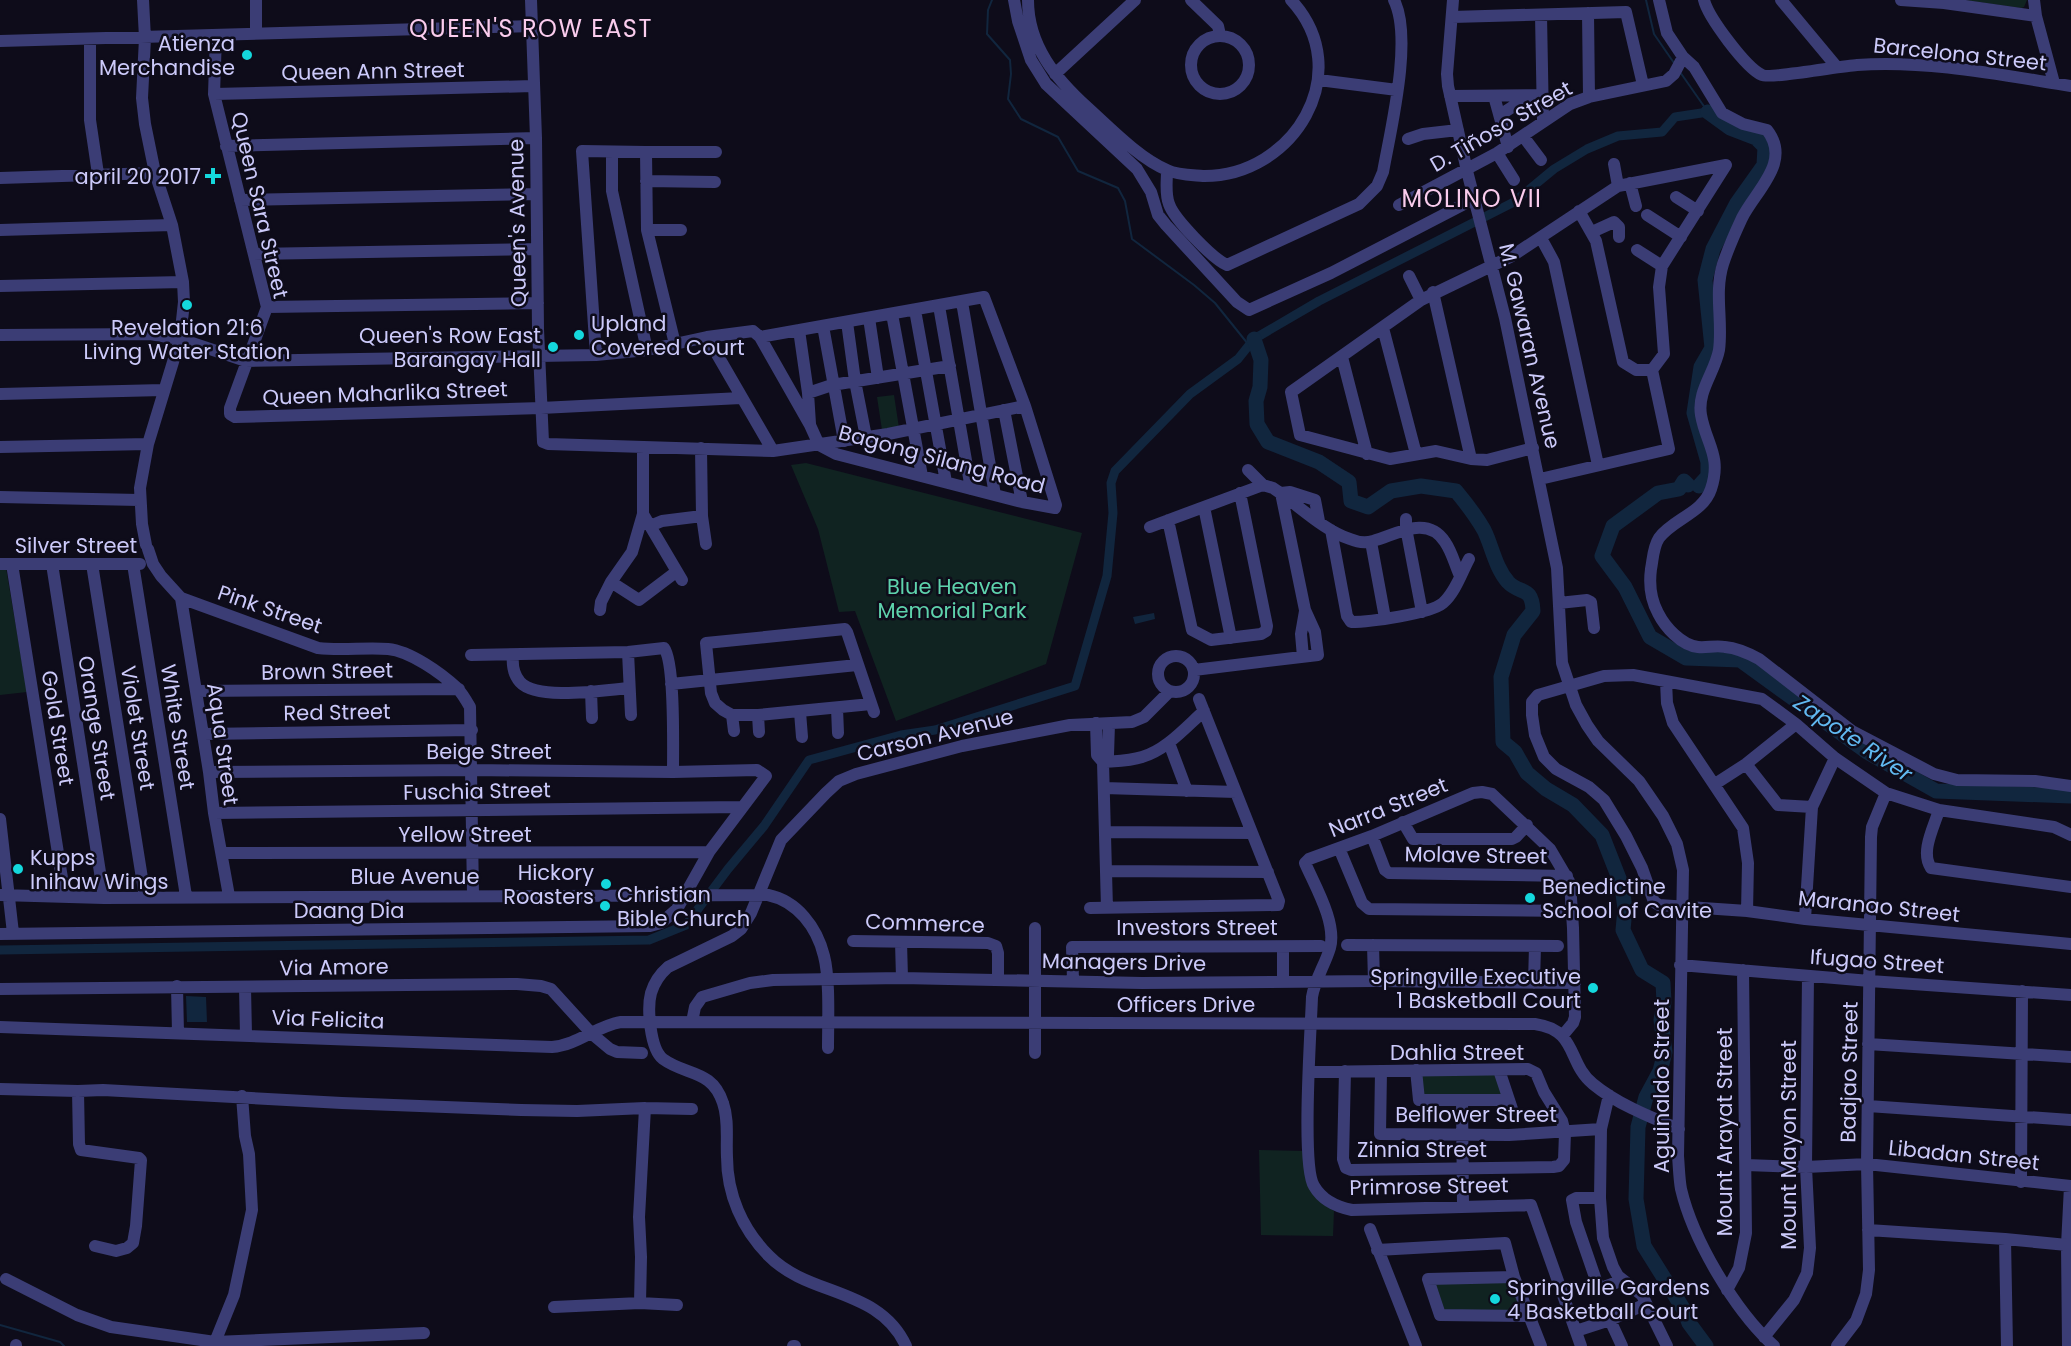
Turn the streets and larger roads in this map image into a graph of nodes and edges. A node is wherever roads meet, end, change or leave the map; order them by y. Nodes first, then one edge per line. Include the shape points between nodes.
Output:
1 (142, 0) edge
2 (256, 0) edge
3 (531, 0) edge
4 (1014, 0) edge
5 (1028, 0) edge
6 (1135, 0) edge
7 (1191, 0) edge
8 (1291, 0) edge
9 (1394, 0) edge
10 (1453, 0) edge
11 (1659, 0) edge
12 (1704, 0) edge
13 (1781, 0) edge
14 (1901, 0) edge
15 (2034, 0) edge
16 (1588, 13) junction
17 (1541, 15) junction
18 (2036, 16) junction
19 (1452, 17) junction
20 (532, 26) junction
21 (256, 33) junction
22 (216, 34) junction
23 (1220, 35) junction
24 (145, 38) junction
25 (90, 39) junction
26 (0, 41) edge
27 (1679, 64) junction
28 (1836, 66) junction
29 (1055, 74) junction
30 (1319, 80) junction
31 (2054, 83) junction
32 (533, 86) junction
33 (1644, 86) junction
34 (2071, 86) edge
35 (1397, 90) junction
36 (214, 94) junction
37 (1536, 95) junction
38 (1450, 96) junction
39 (1494, 96) junction
40 (1589, 97) junction
41 (1500, 115) junction
42 (1543, 122) junction
43 (1458, 130) junction
44 (1523, 136) junction
45 (536, 138) junction
46 (1408, 139) dead end
47 (226, 146) junction
48 (1508, 147) junction
49 (612, 152) junction
50 (646, 152) junction
51 (716, 152) dead end
52 (1497, 153) junction
53 (1541, 160) dead end
54 (1614, 164) dead end
55 (1167, 171) junction
56 (1467, 171) junction
57 (155, 173) junction
58 (98, 174) junction
59 (0, 178) edge
60 (1514, 180) dead end
61 (646, 182) junction
62 (715, 182) dead end
63 (1624, 184) junction
64 (536, 194) junction
65 (1676, 197) dead end
66 (240, 200) junction
67 (1475, 202) junction
68 (1399, 205) dead end
69 (1636, 206) dead end
70 (1579, 211) junction
71 (1698, 211) junction
72 (1647, 215) dead end
73 (172, 225) junction
74 (0, 230) edge
75 (647, 230) junction
76 (681, 230) dead end
77 (1592, 232) junction
78 (1619, 237) dead end
79 (1681, 237) junction
80 (1541, 238) junction
81 (536, 249) junction
82 (1637, 250) dead end
83 (254, 254) junction
84 (1492, 265) junction
85 (1662, 266) junction
86 (1409, 276) dead end
87 (183, 282) junction
88 (0, 286) edge
89 (1434, 292) junction
90 (1421, 300) junction
91 (962, 302) junction
92 (538, 303) junction
93 (939, 306) junction
94 (267, 307) junction
95 (915, 310) junction
96 (892, 314) junction
97 (869, 318) junction
98 (847, 322) junction
99 (823, 326) junction
100 (1383, 328) junction
101 (800, 330) junction
102 (0, 335) edge
103 (706, 337) junction
104 (760, 338) junction
105 (180, 339) junction
106 (675, 344) junction
107 (647, 350) junction
108 (596, 355) junction
109 (538, 357) junction
110 (1342, 357) junction
111 (246, 361) junction
112 (950, 366) junction
113 (926, 369) junction
114 (1652, 370) junction
115 (903, 374) junction
116 (878, 378) junction
117 (855, 381) junction
118 (832, 386) junction
119 (163, 390) junction
120 (808, 393) junction
121 (0, 394) edge
122 (741, 398) junction
123 (1025, 406) junction
124 (541, 408) junction
125 (1004, 410) junction
126 (982, 413) junction
127 (230, 414) joint
128 (958, 418) junction
129 (936, 423) junction
130 (810, 425) junction
131 (914, 428) junction
132 (866, 437) junction
133 (844, 441) junction
134 (148, 444) junction
135 (819, 445) junction
136 (0, 447) edge
137 (643, 447) junction
138 (701, 448) junction
139 (1533, 448) junction
140 (773, 451) junction
141 (1367, 454) junction
142 (1416, 454) junction
143 (1471, 459) junction
144 (1598, 465) junction
145 (1248, 470) dead end
146 (922, 476) junction
147 (1540, 479) junction
148 (946, 482) junction
149 (1263, 485) junction
150 (971, 489) junction
151 (1240, 493) junction
152 (1281, 493) junction
153 (995, 495) junction
154 (0, 497) edge
155 (139, 500) junction
156 (1022, 502) junction
157 (1204, 507) junction
158 (643, 514) junction
159 (702, 516) junction
160 (1168, 520) junction
161 (1406, 523) junction
162 (651, 526) junction
163 (1150, 527) dead end
164 (1331, 530) junction
165 (1371, 542) junction
166 (706, 544) dead end
167 (1469, 559) dead end
168 (6, 564) edge
169 (52, 564) junction
170 (92, 564) junction
171 (133, 564) junction
172 (153, 564) junction
173 (1460, 576) junction
174 (611, 582) junction
175 (181, 598) junction
176 (1559, 603) junction
177 (600, 610) dead end
178 (1305, 610) junction
179 (1422, 612) junction
180 (1385, 618) junction
181 (1594, 628) dead end
182 (1231, 638) junction
183 (627, 651) junction
184 (471, 655) dead end
185 (513, 655) junction
186 (1303, 657) junction
187 (857, 665) junction
188 (1194, 670) junction
189 (709, 680) junction
190 (1666, 681) junction
191 (671, 684) junction
192 (1569, 685) junction
193 (629, 688) junction
194 (459, 689) junction
195 (591, 691) junction
196 (1170, 691) junction
197 (196, 692) junction
198 (1199, 699) dead end
199 (837, 708) junction
200 (1204, 711) junction
201 (800, 712) junction
202 (631, 715) dead end
203 (732, 715) junction
204 (758, 715) junction
205 (592, 718) dead end
206 (1102, 724) junction
207 (1796, 724) junction
208 (472, 730) junction
209 (734, 731) dead end
210 (759, 732) dead end
211 (838, 733) dead end
212 (203, 734) junction
213 (802, 737) dead end
214 (1169, 743) junction
215 (1835, 758) junction
216 (1103, 762) junction
217 (1746, 764) junction
218 (472, 770) junction
219 (209, 772) junction
220 (674, 772) junction
221 (1715, 784) junction
222 (2071, 786) edge
223 (1104, 788) junction
224 (1187, 791) junction
225 (1236, 792) junction
226 (1886, 793) junction
227 (741, 807) junction
228 (1812, 807) junction
229 (1939, 810) junction
230 (472, 811) junction
231 (214, 813) junction
232 (0, 819) edge
233 (1403, 822) junction
234 (1527, 825) junction
235 (1105, 832) junction
236 (1252, 833) junction
237 (2071, 834) edge
238 (1372, 836) junction
239 (1339, 848) junction
240 (709, 852) junction
241 (222, 853) junction
242 (472, 853) junction
243 (1106, 872) junction
244 (1268, 872) junction
245 (1567, 876) junction
246 (2071, 887) edge
247 (758, 894) junction
248 (5, 895) edge
249 (473, 895) junction
250 (186, 896) junction
251 (229, 896) junction
252 (685, 896) junction
253 (65, 897) junction
254 (145, 897) junction
255 (104, 898) junction
256 (1682, 906) junction
257 (1090, 908) dead end
258 (1107, 908) junction
259 (1572, 911) junction
260 (1747, 911) junction
261 (1805, 919) junction
262 (1871, 925) junction
263 (1035, 928) dead end
264 (13, 933) junction
265 (0, 934) edge
266 (853, 941) dead end
267 (901, 942) junction
268 (2071, 944) edge
269 (1347, 945) dead end
270 (1373, 945) junction
271 (1321, 946) dead end
272 (1535, 946) junction
273 (1558, 946) dead end
274 (1283, 947) junction
275 (1680, 965) junction
276 (1743, 970) junction
277 (1808, 976) junction
278 (902, 978) junction
279 (826, 980) junction
280 (998, 980) junction
281 (1036, 980) junction
282 (1073, 980) junction
283 (1374, 981) junction
284 (1870, 981) junction
285 (1283, 982) junction
286 (1315, 982) junction
287 (1534, 982) junction
288 (1575, 982) junction
289 (177, 986) junction
290 (245, 987) junction
291 (0, 989) edge
292 (2022, 991) junction
293 (2071, 995) edge
294 (650, 1022) junction
295 (692, 1022) junction
296 (828, 1022) junction
297 (1035, 1023) junction
298 (1311, 1023) junction
299 (0, 1027) edge
300 (178, 1033) junction
301 (592, 1034) junction
302 (246, 1035) junction
303 (1563, 1035) junction
304 (1868, 1044) junction
305 (828, 1048) dead end
306 (642, 1053) dead end
307 (1035, 1053) dead end
308 (2021, 1054) junction
309 (2071, 1057) edge
310 (1416, 1070) junction
311 (1499, 1070) junction
312 (1346, 1071) junction
313 (1381, 1071) junction
314 (1310, 1072) junction
315 (0, 1089) edge
316 (78, 1091) junction
317 (1610, 1095) junction
318 (242, 1096) junction
319 (1462, 1100) junction
320 (1868, 1106) junction
321 (645, 1108) junction
322 (692, 1109) dead end
323 (2022, 1116) junction
324 (2071, 1120) edge
325 (1601, 1129) junction
326 (1679, 1129) junction
327 (1565, 1133) junction
328 (1462, 1134) junction
329 (1868, 1164) junction
330 (1746, 1165) junction
331 (1806, 1167) junction
332 (1462, 1169) junction
333 (2021, 1182) junction
334 (2070, 1186) edge
335 (1600, 1198) junction
336 (1463, 1206) junction
337 (1370, 1229) dead end
338 (1868, 1230) junction
339 (2005, 1239) junction
340 (2067, 1245) junction
341 (95, 1246) dead end
342 (1377, 1250) junction
343 (1514, 1277) junction
344 (6, 1279) dead end
345 (1623, 1280) junction
346 (1727, 1290) junction
347 (640, 1304) junction
348 (1646, 1304) junction
349 (677, 1305) dead end
350 (554, 1307) dead end
351 (1529, 1316) junction
352 (1610, 1320) junction
353 (1576, 1331) junction
354 (424, 1333) dead end
355 (1764, 1337) junction
356 (215, 1342) junction
357 (906, 1346) edge
358 (1416, 1346) edge
359 (1541, 1346) edge
360 (1581, 1346) edge
361 (1622, 1346) edge
362 (1667, 1346) edge
363 (1774, 1346) edge
364 (1837, 1346) edge
365 (2007, 1346) edge
366 (2068, 1346) edge

1 - 24 street, Pink Street
2 - 21 street
3 - 20 street, Queen's Avenue
4 - 67 street via 1031,60 1046,84 1137,169 1151,192 1158,215 1237,302 1249,310
5 - 29 street via 1038,46
6 - 29 street
7 - 23 street via 1218,26
8 - 30 street via 1315,41
9 - 35 street via 1401,15 1402,34
10 - 19 street
11 - 27 street
12 - 28 street, Barcelona Street via 1708,13 1726,38 1762,75
13 - 28 street
14 - 18 street
15 - 18 street
16 - 17 street
16 - 33 street via 1626,12
16 - 40 street
17 - 19 street
17 - 37 street
18 - 31 street
19 - 38 street via 1447,74
20 - 21 street
20 - 32 street, Queen's Avenue
21 - 22 street
22 - 24 street
22 - 36 street, Queen Sara Street
23 - 23 street via 1244,48 1249,61 1248,75 1240,87 1227,93 1213,93 1200,87 1190,62 1195,48
24 - 25 street
24 - 57 street, Pink Street via 142,98
25 - 26 street
25 - 58 street via 90,120
27 - 33 street, D. Tiñoso Street via 1666,81
27 - 222 street via 1694,67 1722,113 1731,120 1767,130 1775,142 1776,158 1723,264 1718,290 1719,349 1701,401 1701,415 1715,459 1712,488 1708,498 1658,540 1650,576 1656,611 1666,627 1686,643 1744,651 1852,731 1934,774 1957,780 2035,781
28 - 31 street, Barcelona Street via 1909,65
29 - 55 street via 1062,85 1124,140
30 - 35 street
30 - 55 street via 1302,124 1270,156 1247,168 1215,176
31 - 34 street, Barcelona Street
32 - 36 street, Queen Ann Street
32 - 45 street, Queen's Avenue
33 - 40 street, D. Tiñoso Street
35 - 55 street via 1383,172 1369,195 1359,204 1233,264 1217,261 1172,213 1167,198
36 - 47 street, Queen Sara Street
37 - 39 street
37 - 41 street
37 - 42 street
38 - 39 street
38 - 43 street
39 - 41 street
40 - 42 street, D. Tiñoso Street
41 - 48 street
42 - 44 street, D. Tiñoso Street
43 - 46 street
43 - 56 street
44 - 48 street, D. Tiñoso Street
44 - 53 street
45 - 47 street
45 - 64 street, Queen's Avenue
47 - 66 street, Queen Sara Street
48 - 52 street, D. Tiñoso Street
49 - 50 street
49 - 107 street via 612,191
49 - 108 street via 582,151
50 - 51 street
50 - 61 street
52 - 56 street, D. Tiñoso Street
52 - 60 street
54 - 63 street
56 - 67 street
56 - 68 street, D. Tiñoso Street
57 - 58 street
57 - 73 street, Pink Street
58 - 59 street
61 - 62 street
61 - 75 street
63 - 69 street
63 - 70 street
63 - 71 street via 1726,165
64 - 66 street
64 - 81 street, Queen's Avenue
65 - 71 street
66 - 83 street, Queen Sara Street
67 - 84 street, M. Gawaran Avenue
70 - 77 street
70 - 80 street
71 - 79 street
72 - 79 street
73 - 74 street
73 - 87 street, Pink Street
75 - 76 street
75 - 106 street
77 - 78 street via 1614,222 1619,226
77 - 114 street via 1623,362 1636,370
79 - 85 street
80 - 84 street
80 - 144 street via 1554,262
81 - 83 street
81 - 92 street, Queen's Avenue
82 - 85 street
83 - 94 street, Queen Sara Street
84 - 89 street
84 - 139 street, M. Gawaran Avenue
85 - 114 street via 1659,287 1664,354
86 - 90 street
87 - 88 street
87 - 105 street, Pink Street
89 - 90 street
89 - 143 street
90 - 100 street
91 - 93 street
91 - 123 street via 980,297 986,300
91 - 126 street
92 - 94 street
92 - 109 street, Queen's Avenue
93 - 95 street
93 - 112 street
94 - 111 street, Queen Sara Street
95 - 96 street
95 - 113 street
96 - 97 street
96 - 115 street
97 - 98 street
97 - 116 street
98 - 99 street
98 - 117 street
99 - 101 street
99 - 118 street
100 - 110 street
100 - 142 street
101 - 104 street
101 - 120 street
102 - 105 street via 150,334
103 - 104 street via 753,331
103 - 106 street
103 - 122 street
104 - 130 street, Bagong Silang Road
105 - 111 street
105 - 119 street, Pink Street
106 - 107 street
107 - 108 street
108 - 109 street
109 - 111 street
109 - 124 street, Queen's Avenue
110 - 141 street
110 - 141 street via 1291,392 1300,435
111 - 127 street, Queen Sara Street
112 - 113 street
112 - 128 street
113 - 115 street
113 - 129 street
114 - 144 street via 1669,449
115 - 116 street
115 - 131 street
116 - 117 street
117 - 118 street
117 - 132 street
118 - 120 street
118 - 133 street
119 - 121 street
119 - 134 street, Pink Street
120 - 130 street
122 - 124 street, Queen Maharlika Street
122 - 140 street
123 - 125 street, Queen's Avenue
123 - 156 street, Bagong Silang Road via 1056,505 1055,508
124 - 127 street, Queen Maharlika Street via 235,417
124 - 137 street, Queen's Avenue via 543,442 548,444
125 - 126 street, Queen's Avenue
125 - 156 street
126 - 128 street, Queen's Avenue
126 - 153 street
128 - 129 street, Queen's Avenue
128 - 150 street
129 - 131 street, Queen's Avenue
129 - 148 street
130 - 135 street, Bagong Silang Road
131 - 132 street, Queen's Avenue
131 - 146 street
132 - 133 street, Queen's Avenue
133 - 135 street, Queen's Avenue
134 - 136 street
134 - 155 street, Pink Street
135 - 140 street, Queen's Avenue
135 - 146 street, Bagong Silang Road via 836,454
137 - 138 street, Queen's Avenue
137 - 158 street
138 - 140 street, Queen's Avenue
138 - 159 street
139 - 143 street via 1487,460
139 - 147 street, M. Gawaran Avenue
141 - 142 street via 1390,459
142 - 143 street via 1436,451
144 - 147 street
145 - 149 street
146 - 148 street, Bagong Silang Road
147 - 176 street, M. Gawaran Avenue via 1557,567
148 - 150 street, Bagong Silang Road
149 - 151 street
149 - 152 street
150 - 153 street, Bagong Silang Road
151 - 157 street
151 - 182 street via 1267,629 1261,634
152 - 164 street
152 - 178 street
153 - 156 street, Bagong Silang Road
154 - 155 street
155 - 172 street, Pink Street
157 - 160 street
157 - 182 street
158 - 162 street
158 - 174 street via 632,552
159 - 162 street
159 - 166 street
160 - 163 street
160 - 182 street via 1192,630 1209,640
161 - 165 street
161 - 173 street via 1440,535
161 - 179 street
162 - 174 street via 679,576 639,600
164 - 165 street via 1349,539
164 - 180 street via 1348,619 1354,622
165 - 180 street
167 - 173 street
168 - 169 street, Silver Street
168 - 253 street, Gold Street
169 - 170 street, Silver Street
169 - 255 street, Orange Street
170 - 171 street, Silver Street
170 - 254 street, Violet Street
171 - 172 street, Silver Street
171 - 250 street, White Street
172 - 175 street, Pink Street
173 - 179 street via 1442,604
174 - 177 street
175 - 194 street, Pink Street via 318,648 400,651
175 - 197 street, Aqua Street
176 - 181 street via 1592,602
176 - 192 street, M. Gawaran Avenue via 1562,663
178 - 186 street
178 - 186 street via 1318,655
179 - 180 street
183 - 185 street
183 - 191 street via 664,648
183 - 193 street
184 - 185 street
185 - 195 street via 514,672 529,688
186 - 188 street
187 - 189 street
187 - 189 street via 847,632 840,628 706,643
187 - 199 street via 873,708
188 - 196 street, Carson Avenue via 1190,685
188 - 196 street via 1182,656 1164,660 1158,677
189 - 191 street
189 - 203 street via 716,703
190 - 192 street via 1633,675 1604,676
190 - 207 street via 1762,699
190 - 221 street via 1673,723
191 - 220 street
192 - 256 street, M. Gawaran Avenue via 1598,741 1639,781 1663,816 1677,844 1683,870
192 - 256 street, Maranao Street via 1534,698 1532,715 1539,748 1557,769 1604,800 1642,868 1654,902
193 - 195 street
193 - 202 street
194 - 197 street, Brown Street
194 - 208 street, Pink Street via 470,707
195 - 205 street
196 - 206 street, Carson Avenue via 1144,717
197 - 212 street, Aqua Street
198 - 200 street
199 - 201 street
199 - 211 street
200 - 214 street
200 - 225 street
201 - 204 street
201 - 213 street
203 - 204 street
203 - 209 street
204 - 210 street
206 - 216 street via 1097,756
206 - 247 street, Carson Avenue via 1070,725 962,746 839,781 782,840
207 - 215 street
207 - 217 street
208 - 212 street, Red Street
208 - 218 street, Pink Street
212 - 219 street, Aqua Street
214 - 216 street via 1144,757
214 - 224 street
215 - 226 street
215 - 228 street
216 - 223 street
217 - 221 street
217 - 228 street via 1778,805
218 - 219 street, Beige Street
218 - 220 street, Beige Street
218 - 230 street, Pink Street
219 - 231 street, Aqua Street
220 - 227 street, Beige Street via 757,770 766,776
221 - 260 street via 1743,828 1748,863
223 - 224 street
223 - 235 street
224 - 225 street
225 - 236 street
226 - 229 street
226 - 262 street, Badjao Street via 1872,827
227 - 230 street, Fuschia Street
227 - 240 street
228 - 261 street
229 - 237 street via 2054,826
229 - 246 street via 1926,853 1931,868
230 - 231 street, Fuschia Street
230 - 242 street, Pink Street
231 - 241 street, Aqua Street
232 - 248 street
233 - 234 street via 1413,838 1512,839
233 - 234 street, Narra Street via 1482,792 1492,794
233 - 238 street, Narra Street
234 - 245 street, Narra Street via 1550,849
235 - 236 street
235 - 243 street
236 - 244 street
238 - 239 street, Narra Street
238 - 245 street, Molave Street via 1389,873
239 - 259 street via 1362,903 1369,909
239 - 286 street, Narra Street via 1305,863 1332,929 1331,946
240 - 242 street, Yellow Street
240 - 252 street
241 - 242 street, Yellow Street
241 - 251 street, Aqua Street
242 - 249 street, Pink Street
243 - 244 street
243 - 258 street
244 - 258 street via 1278,905
245 - 259 street, Narra Street
247 - 252 street, Blue Avenue
247 - 279 street, Blue Avenue via 791,903 803,915 823,950
247 - 294 street, Carson Avenue via 741,929 661,973 651,995
248 - 253 street, Blue Avenue
248 - 264 street
249 - 251 street, Blue Avenue
249 - 252 street, Blue Avenue
250 - 251 street, Blue Avenue
250 - 254 street, Blue Avenue
252 - 264 street, Daang Dia via 670,917 650,926
253 - 255 street, Blue Avenue
254 - 255 street, Blue Avenue
256 - 260 street, Maranao Street
256 - 275 street, Aguinaldo Street
257 - 258 street
259 - 288 street, Narra Street
260 - 261 street, Maranao Street
261 - 262 street, Maranao Street
262 - 268 street, Maranao Street
262 - 284 street, Badjao Street
263 - 281 street
264 - 265 street, Daang Dia
266 - 267 street, Commerce
267 - 278 street
267 - 280 street, Commerce via 996,946
269 - 270 street
270 - 272 street
270 - 283 street
271 - 274 street, Investors Street
272 - 273 street
272 - 287 street
274 - 282 street, Investors Street via 1072,947
274 - 285 street
275 - 276 street, Ifugao Street
275 - 326 street, Aguinaldo Street
276 - 277 street, Ifugao Street
276 - 330 street, Mount Arayat Street
277 - 284 street, Ifugao Street
277 - 331 street, Mount Mayon Street
278 - 279 street, Managers Drive
278 - 280 street, Managers Drive
279 - 295 street, Managers Drive via 772,980 730,988 702,997
279 - 296 street
280 - 281 street, Managers Drive
281 - 282 street, Managers Drive
281 - 297 street
282 - 285 street, Managers Drive
283 - 286 street, Managers Drive
283 - 287 street, Managers Drive
284 - 292 street, Ifugao Street
284 - 304 street, Badjao Street
285 - 286 street, Managers Drive
286 - 298 street, Narra Street
287 - 288 street, Managers Drive
288 - 303 street, Narra Street via 1574,1023
289 - 290 street, Via Amore
289 - 291 street, Via Amore
289 - 300 street
290 - 301 street, Via Amore via 541,986 556,993
290 - 302 street
292 - 293 street, Ifugao Street
292 - 308 street
294 - 295 street, Officers Drive
294 - 301 street, Via Felicita via 613,1023
294 - 357 street, Carson Avenue via 661,1057 704,1076 718,1091 726,1113 732,1196 761,1248 788,1271 876,1310 892,1322
295 - 296 street, Officers Drive
296 - 297 street, Officers Drive
296 - 305 street
297 - 298 street, Officers Drive
297 - 307 street
298 - 303 street, Officers Drive via 1535,1024 1546,1025
298 - 314 street, Primrose Street
299 - 300 street, Via Felicita
300 - 302 street, Via Felicita
301 - 302 street, Via Felicita via 565,1046 552,1047
301 - 306 street, Via Amore via 617,1052
303 - 317 street via 1584,1074
304 - 308 street
304 - 320 street, Badjao Street
308 - 309 street
308 - 323 street
310 - 311 street, Dahlia Street
310 - 313 street, Dahlia Street
310 - 319 street via 1419,1100
311 - 319 street via 1511,1105
311 - 327 street, Dahlia Street via 1528,1069 1536,1073
312 - 313 street, Dahlia Street
312 - 314 street, Dahlia Street
312 - 332 street, Zinnia Street via 1346,1168
313 - 328 street, Belflower Street via 1380,1134
314 - 336 street, Primrose Street via 1308,1173 1322,1196 1340,1208 1352,1210
315 - 316 street
316 - 318 street
316 - 341 street via 81,1150 141,1160 134,1240 120,1251
317 - 325 street
317 - 326 street
318 - 321 street via 521,1110
318 - 356 street via 252,1210 234,1295
319 - 328 street
320 - 323 street
320 - 329 street, Badjao Street
321 - 322 street
321 - 347 street via 639,1217
323 - 324 street
323 - 333 street
325 - 327 street, Belflower Street
325 - 335 street
326 - 346 street, Aguinaldo Street via 1681,1189 1699,1238
327 - 328 street, Belflower Street
327 - 332 street, Zinnia Street via 1564,1160 1559,1166
328 - 332 street
329 - 331 street, Libadan Street
329 - 333 street, Libadan Street
329 - 338 street, Badjao Street
330 - 331 street, Libadan Street
330 - 346 street, Mount Arayat Street via 1746,1233 1738,1268
331 - 355 street, Mount Mayon Street via 1810,1248 1807,1273 1794,1300
332 - 336 street
333 - 334 street, Libadan Street
334 - 340 street
335 - 345 street via 1603,1238 1612,1266
335 - 345 street via 1572,1200 1576,1222 1598,1286
336 - 353 street, Primrose Street via 1531,1205
337 - 342 street
338 - 339 street
338 - 364 street, Badjao Street via 1866,1294 1856,1321
339 - 340 street
339 - 365 street
340 - 366 street
342 - 343 street via 1505,1243
342 - 358 street
343 - 351 street
343 - 351 street via 1428,1279 1440,1316
344 - 356 street via 111,1327
345 - 348 street via 1642,1294
346 - 355 street, Aguinaldo Street
347 - 349 street
347 - 350 street
348 - 352 street
348 - 362 street
351 - 359 street
352 - 353 street
352 - 361 street
353 - 360 street, Primrose Street
354 - 356 street
355 - 363 street, Aguinaldo Street

